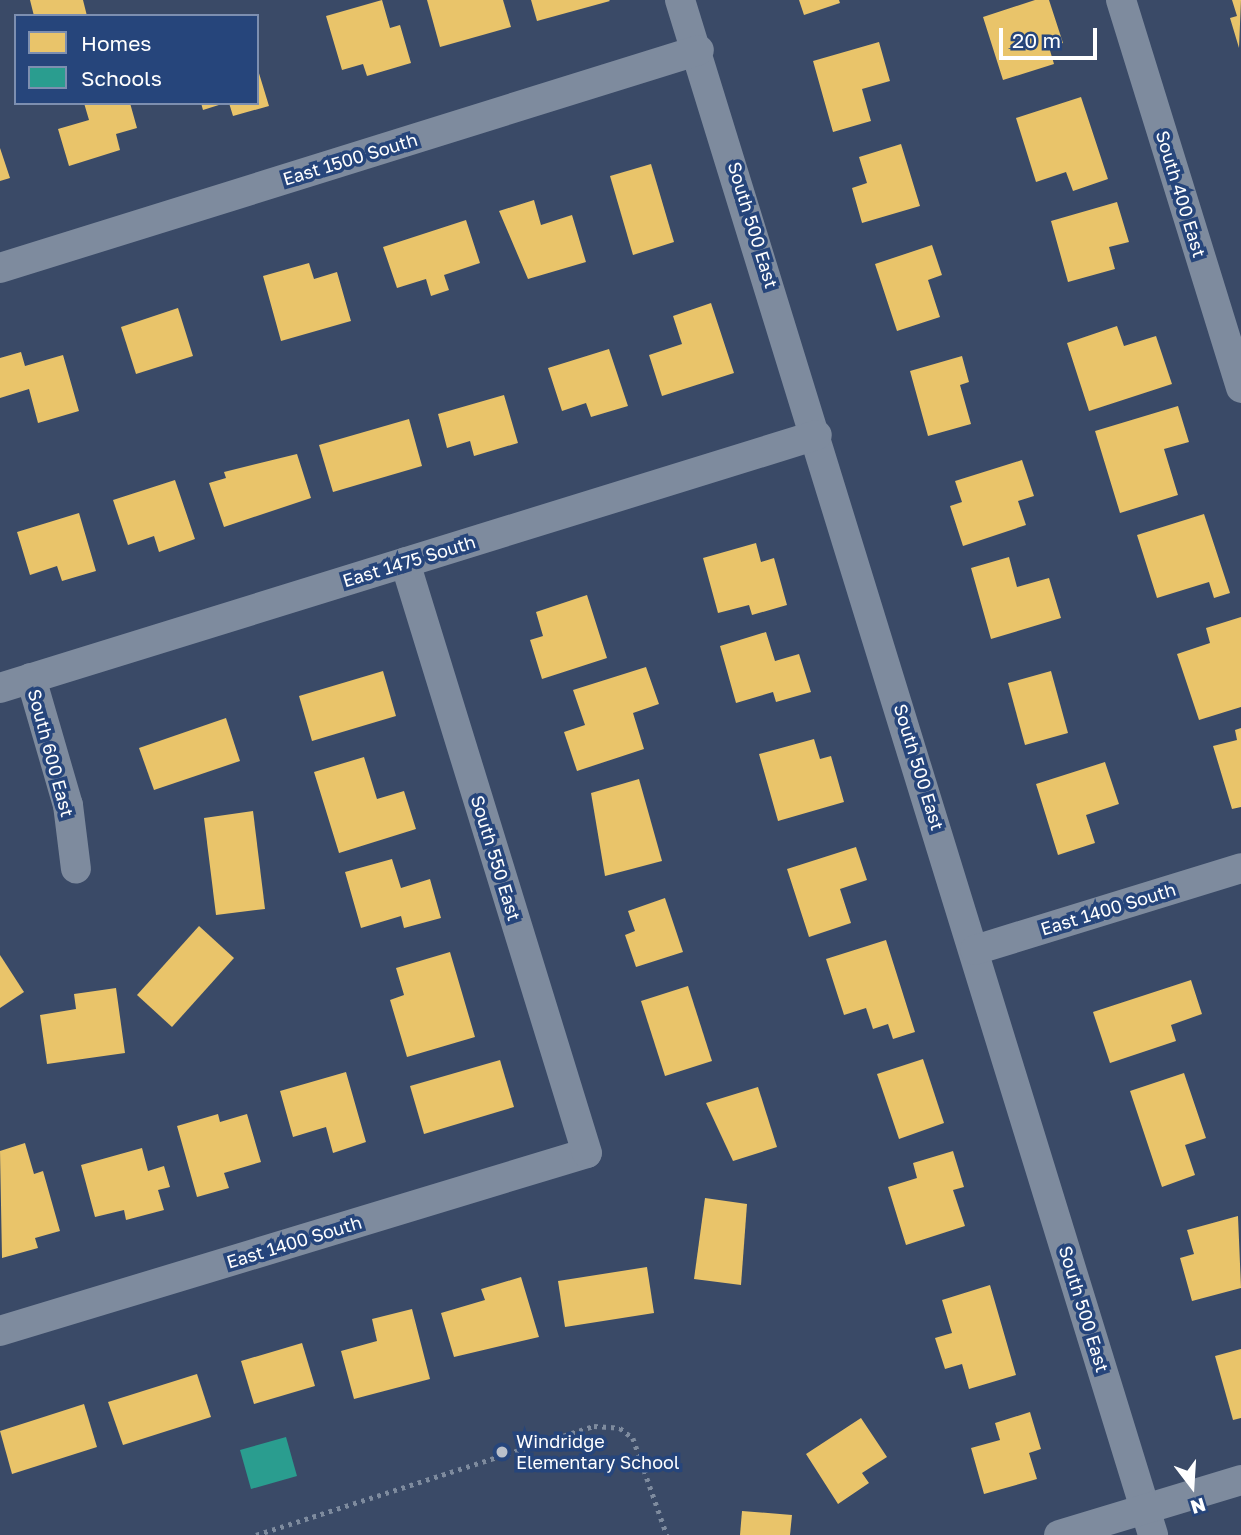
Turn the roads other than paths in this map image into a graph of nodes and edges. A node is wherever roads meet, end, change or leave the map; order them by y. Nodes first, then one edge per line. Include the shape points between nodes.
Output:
1 (680, 0) edge
2 (1121, 0) edge
3 (699, 50) junction
4 (0, 268) edge
5 (1241, 388) edge
6 (817, 435) junction
7 (405, 562) junction
8 (31, 678) junction
9 (0, 688) edge
10 (1241, 868) edge
11 (76, 869) dead end
12 (975, 950) junction
13 (587, 1153) joint
14 (0, 1331) edge
15 (1241, 1480) edge
16 (1149, 1522) edge
17 (1059, 1535) edge

1 - 3 street, South 500 East
2 - 5 street, South 400 East
3 - 4 street, East 1500 South
3 - 6 street, South 500 East
6 - 7 street, East 1475 South
6 - 12 street, South 500 East
7 - 8 street, East 1475 South
7 - 13 street, South 550 East
8 - 9 street, East 1475 South
8 - 11 street, South 600 East via 68,805
10 - 12 street, East 1400 South
12 - 16 street, South 500 East
13 - 14 street, East 1400 South
15 - 16 street
16 - 17 street

